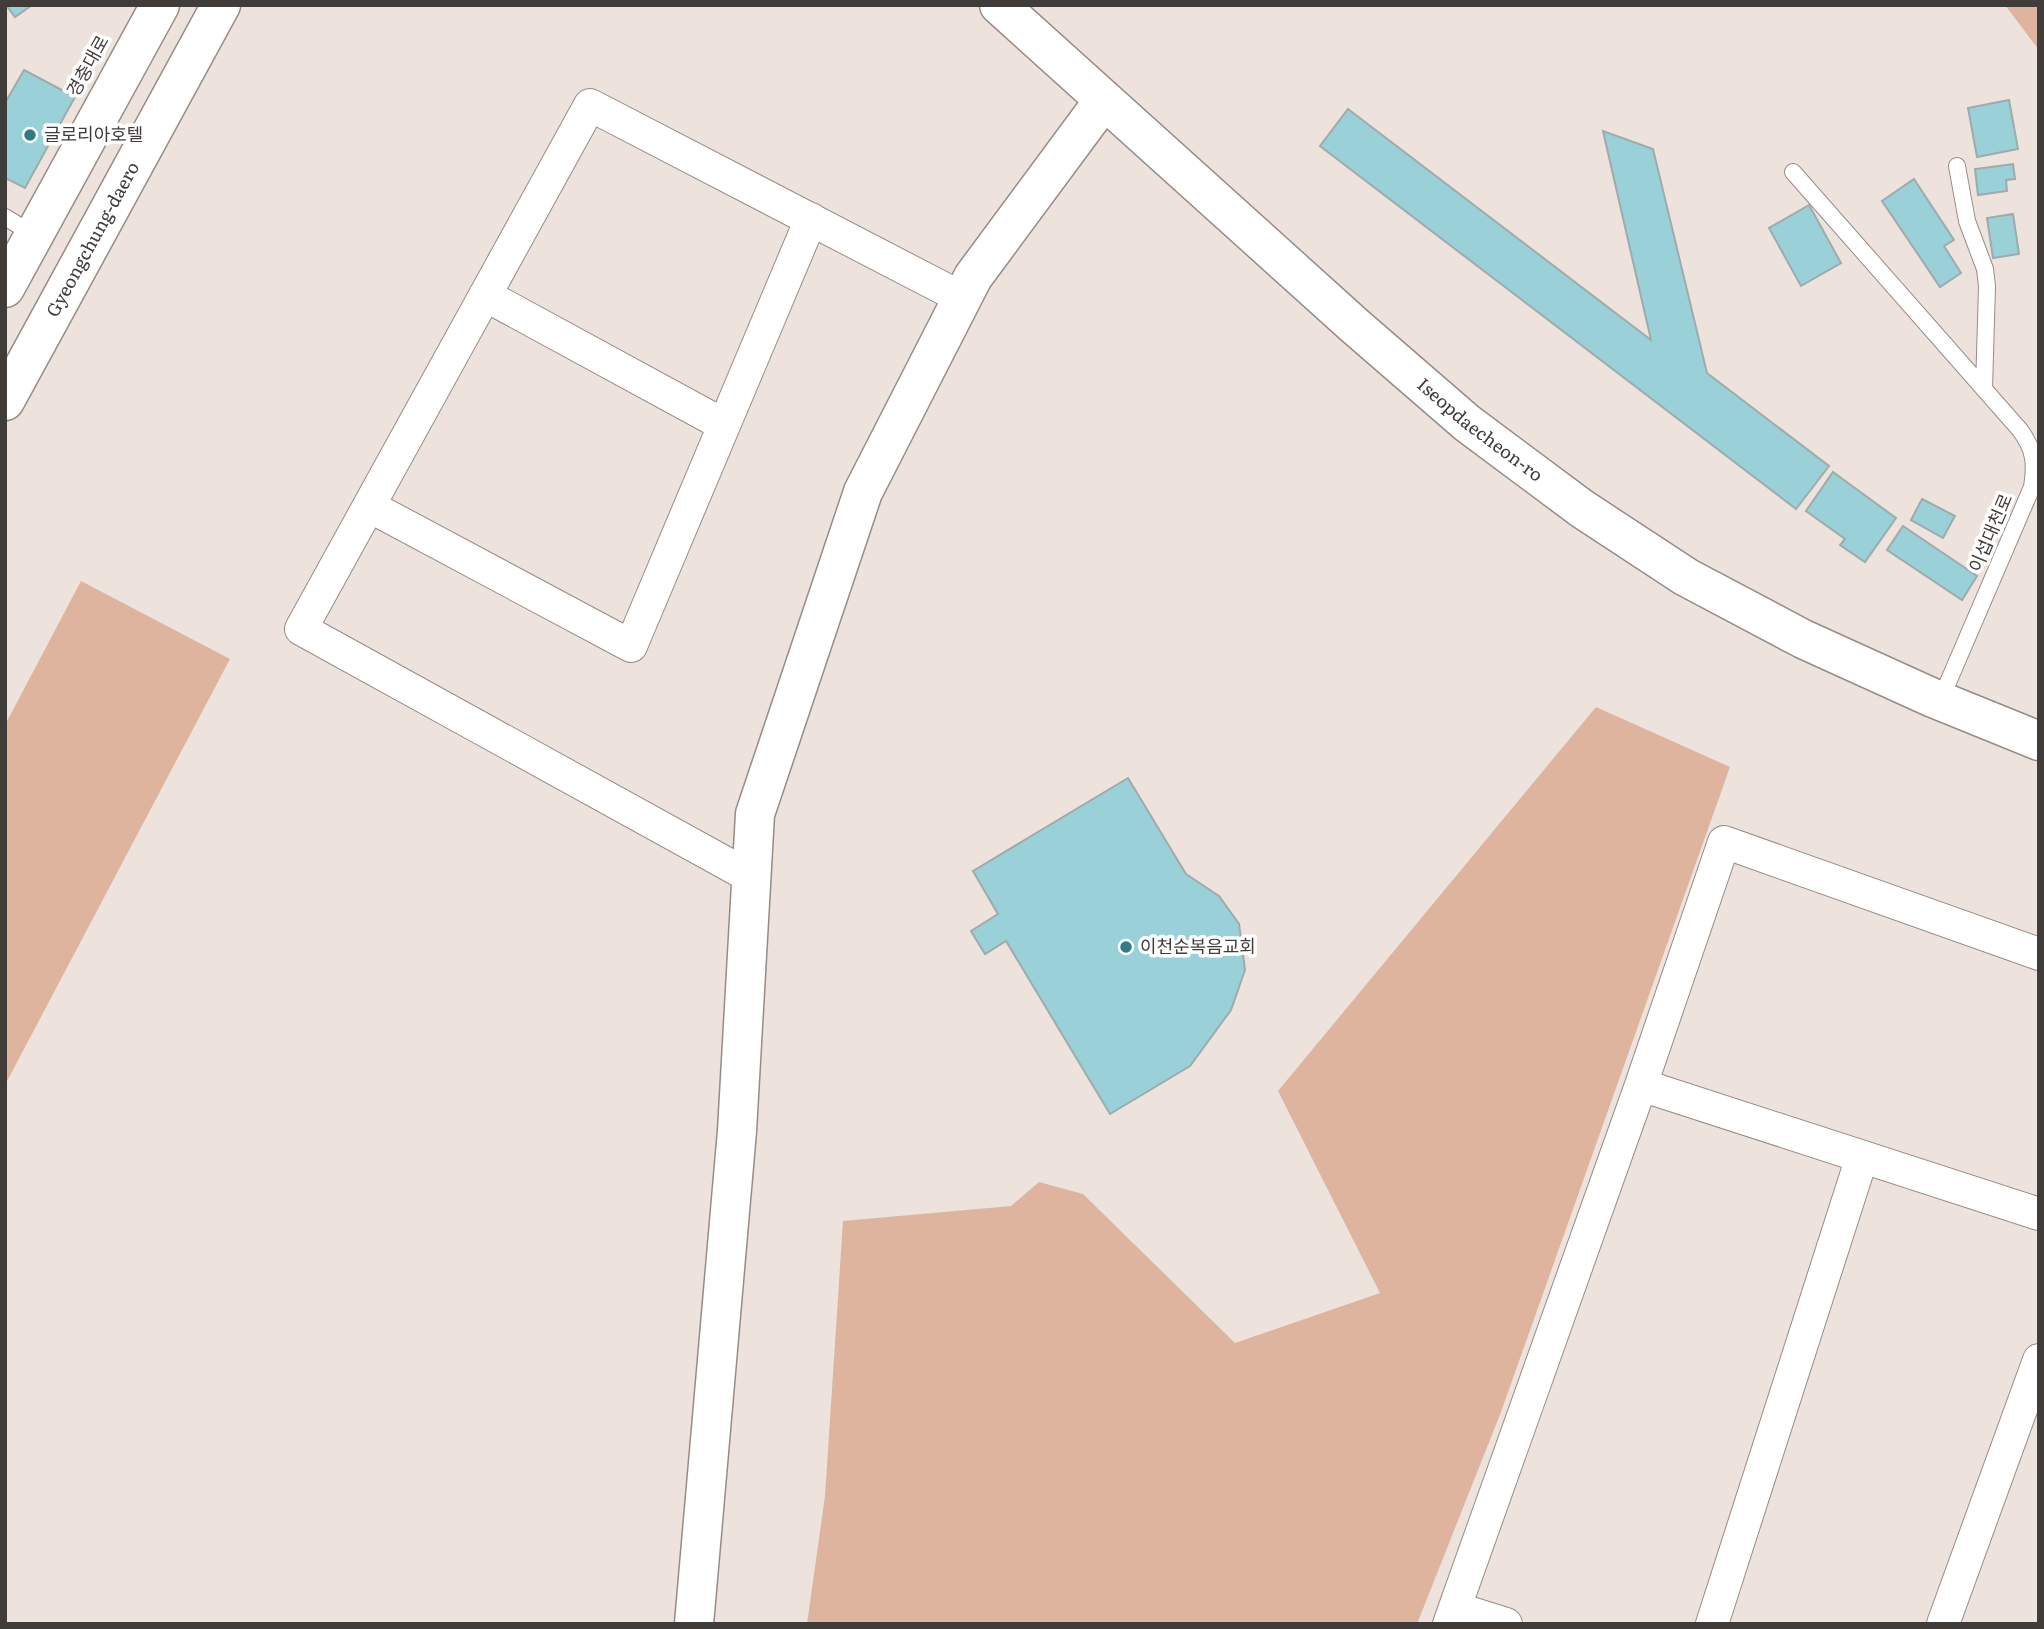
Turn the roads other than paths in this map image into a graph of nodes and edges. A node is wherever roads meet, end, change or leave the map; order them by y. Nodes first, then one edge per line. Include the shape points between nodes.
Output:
1 (144, 5) edge
2 (160, 5) edge
3 (221, 5) edge
4 (999, 5) edge
5 (1104, 100) junction
6 (1957, 166) dead end
7 (1793, 172) dead end
8 (811, 219) junction
9 (16, 233) edge
10 (5, 288) edge
11 (485, 295) junction
12 (962, 298) junction
13 (1984, 389) junction
14 (5, 401) edge
15 (724, 425) junction
16 (369, 506) junction
17 (1940, 701) junction
18 (2039, 741) edge
19 (751, 877) junction
20 (2039, 954) edge
21 (1641, 1085) junction
22 (1862, 1157) junction
23 (2039, 1214) edge
24 (2039, 1360) edge
25 (1452, 1616) edge
26 (694, 1624) edge
27 (1506, 1624) edge
28 (1712, 1624) edge
29 (1943, 1624) edge

1 - 9 lane, 경충대로
2 - 9 street
3 - 14 street, Gyeongchung-daero
4 - 5 street, Iseopdaecheon-ro
5 - 12 street
5 - 17 street, Iseopdaecheon-ro via 1468,424 1581,508 1698,583 1803,639
6 - 13 lane via 1967,221 1986,277
7 - 13 lane, 이섭대천로
8 - 11 street via 590,105
8 - 12 street
8 - 15 street
9 - 10 street
11 - 15 street
11 - 16 street
12 - 19 street via 863,492 755,814
13 - 17 lane, 이섭대천로 via 2028,442 2035,470 2032,487
15 - 16 street via 631,646
16 - 19 street via 302,629
17 - 18 street, Iseopdaecheon-ro
19 - 26 street via 737,1131
20 - 21 street via 1724,842
21 - 22 street
21 - 25 street
22 - 23 street
22 - 28 street
24 - 29 street
25 - 27 street

